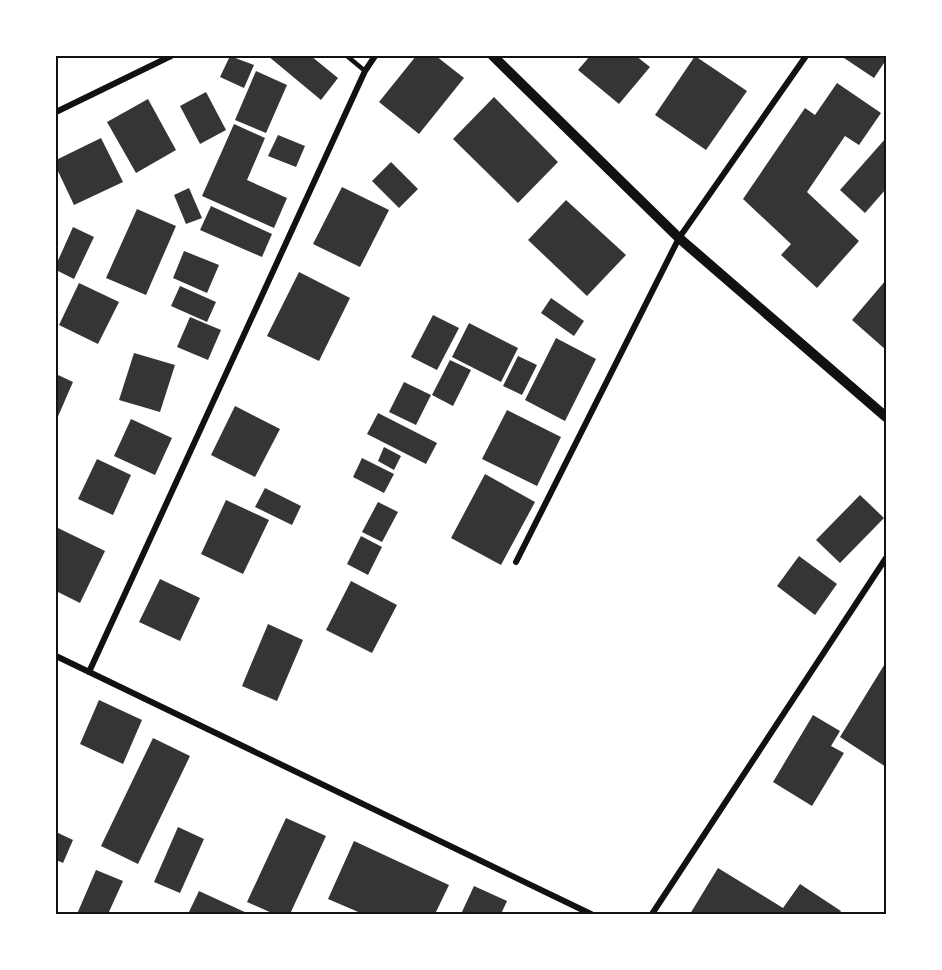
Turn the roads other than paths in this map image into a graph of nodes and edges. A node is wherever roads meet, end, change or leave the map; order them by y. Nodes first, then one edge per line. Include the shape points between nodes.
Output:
1 (171, 56) edge
2 (346, 56) edge
3 (375, 56) edge
4 (493, 56) edge
5 (806, 56) edge
6 (365, 71) junction
7 (56, 112) edge
8 (679, 238) junction
9 (886, 417) edge
10 (886, 558) edge
11 (516, 562) dead end
12 (56, 656) edge
13 (89, 672) junction
14 (591, 915) edge
15 (652, 915) edge

1 - 7 street
2 - 6 lane
3 - 6 street
4 - 8 street
5 - 8 street
6 - 13 street
8 - 9 street
8 - 11 street
10 - 15 street
12 - 13 street
13 - 14 street

